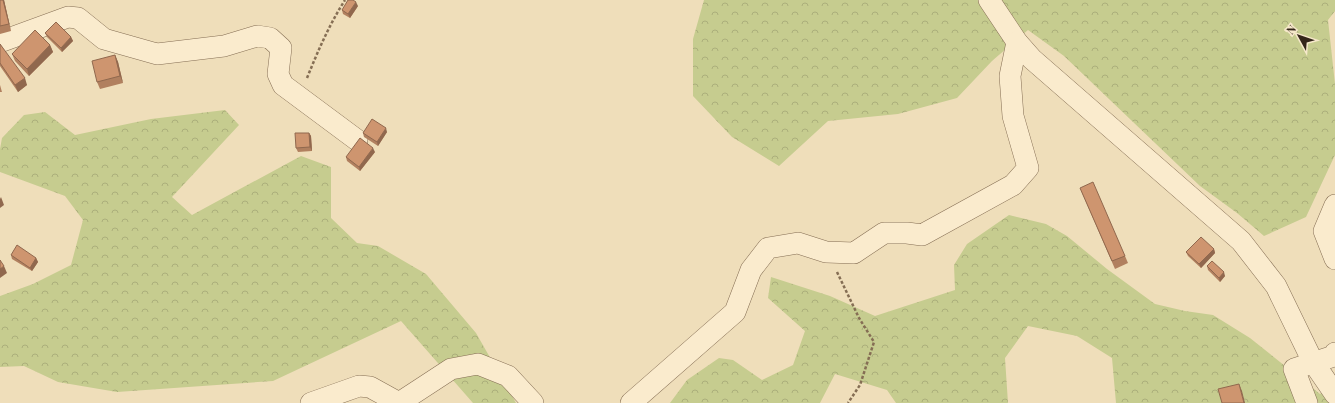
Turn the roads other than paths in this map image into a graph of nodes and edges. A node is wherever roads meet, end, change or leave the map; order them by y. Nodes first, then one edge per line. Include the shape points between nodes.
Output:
1 (989, 0) edge
2 (0, 42) edge
3 (1017, 42) junction
4 (357, 140) edge
5 (1335, 205) edge
6 (1335, 259) edge
7 (1335, 353) edge
8 (1313, 362) junction
9 (1335, 394) edge
10 (311, 403) edge
11 (533, 403) edge
12 (631, 403) edge
13 (1307, 403) edge

1 - 3 street
2 - 4 street via 68,17 78,18 104,39 157,54 224,46 257,36 270,38 281,48 278,74 283,85
3 - 8 street via 1032,59 1241,241 1276,286
3 - 12 street via 1010,76 1013,116 1028,168 1013,185 922,235 884,233 854,253 826,252 798,243 768,248 751,270 735,312
5 - 6 street via 1324,231
7 - 8 street via 1334,356
8 - 9 street
8 - 13 street via 1294,369
10 - 11 street via 359,386 370,387 399,403 451,369 478,364 508,376

